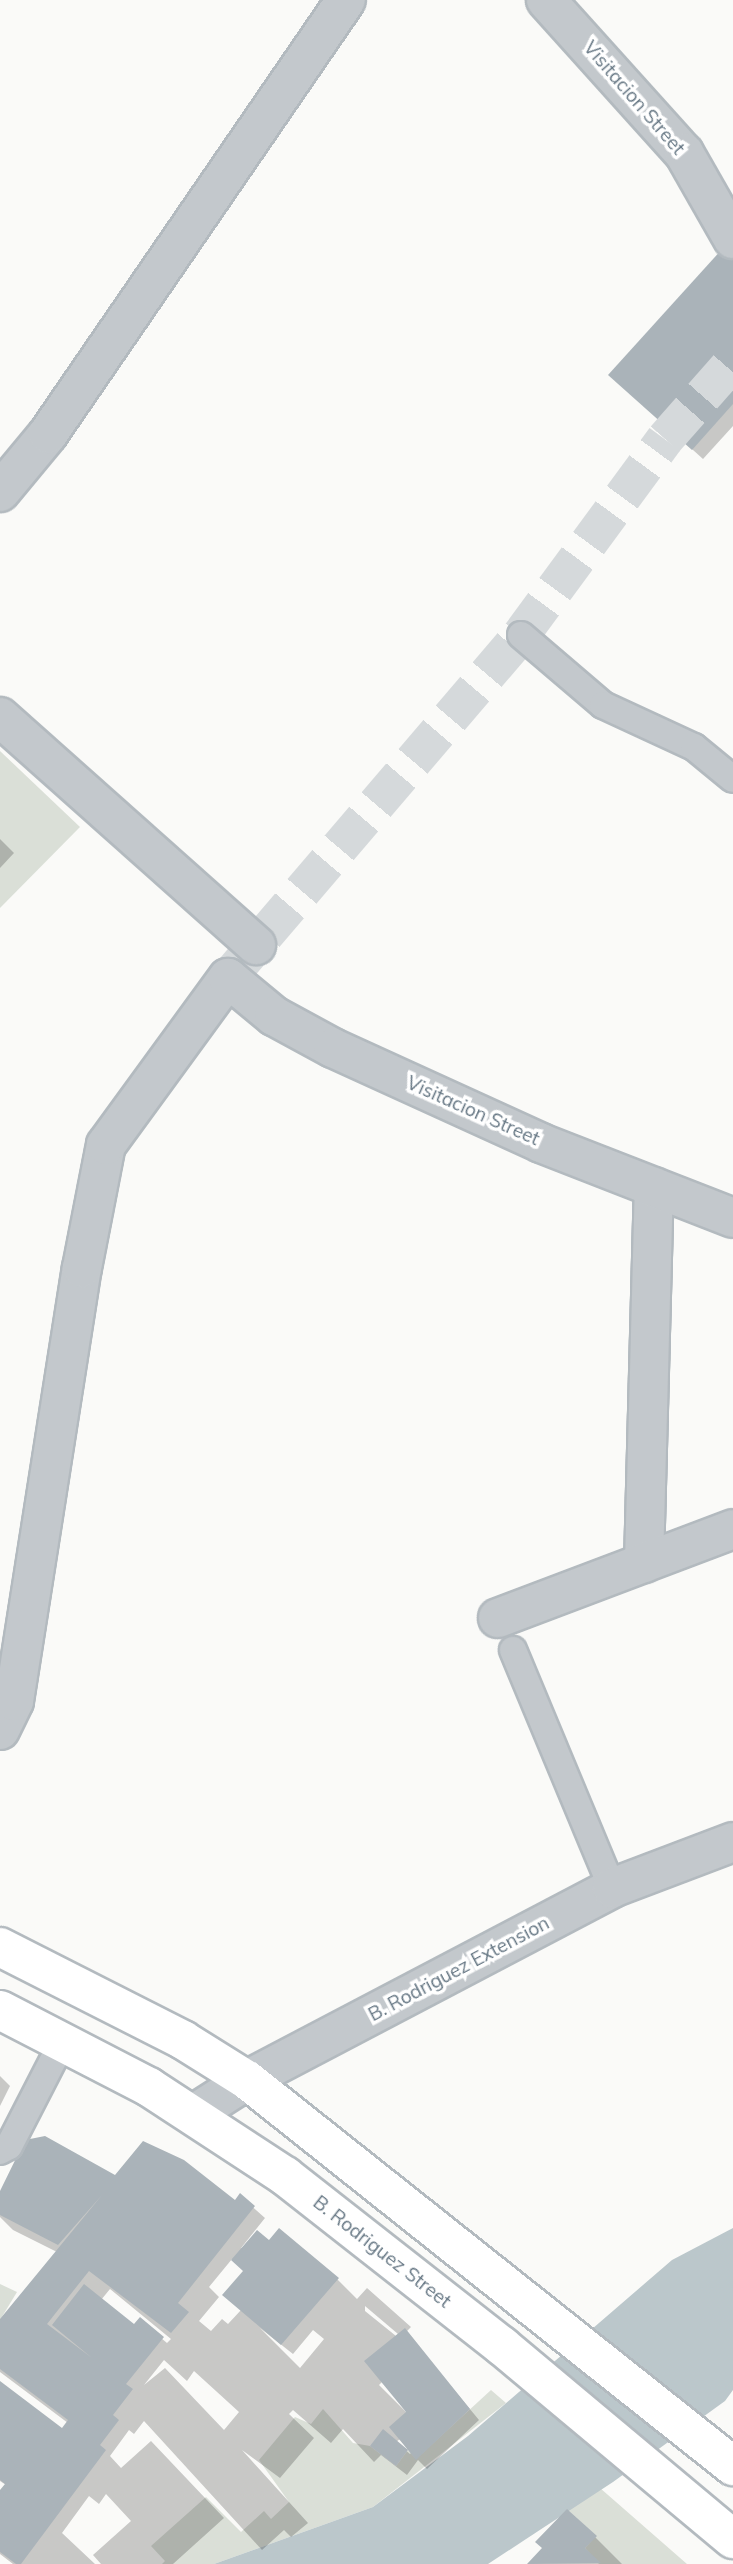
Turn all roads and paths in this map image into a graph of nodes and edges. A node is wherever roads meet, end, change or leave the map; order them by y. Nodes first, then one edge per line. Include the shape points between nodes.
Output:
1 (346, 0) edge
2 (546, 0) edge
3 (733, 239) edge
4 (0, 492) edge
5 (521, 635) dead end
6 (0, 717) edge
7 (733, 779) edge
8 (256, 945) dead end
9 (654, 1187) junction
10 (733, 1218) edge
11 (733, 1529) edge
12 (644, 1563) junction
13 (506, 1634) joint
14 (0, 1730) edge
15 (733, 1842) edge
16 (612, 1888) junction
17 (0, 1947) edge
18 (0, 2010) edge
19 (63, 2041) junction
20 (247, 2080) junction
21 (194, 2114) junction
22 (0, 2151) edge
23 (733, 2466) edge
24 (719, 2527) edge

1 - 4 street via 48,434
2 - 3 street, Visitacion Street via 684,153
5 - 7 lane via 603,705 694,747
6 - 8 street
9 - 10 street, Visitacion Street
9 - 12 street
9 - 14 street, Visitacion Street via 541,1143 333,1048 274,1016 228,978 106,1145 82,1269 15,1701
11 - 12 street
12 - 13 street
13 - 16 lane
15 - 16 street, B. Rodriguez Extension
16 - 20 street, B. Rodriguez Extension
17 - 20 main road via 183,2040
18 - 19 main road, B. Rodriguez Street
19 - 21 main road, B. Rodriguez Street
19 - 22 lane via 9,2146
20 - 21 street, B. Rodriguez Extension
20 - 23 main road
21 - 24 main road, B. Rodriguez Street via 285,2176 502,2346

